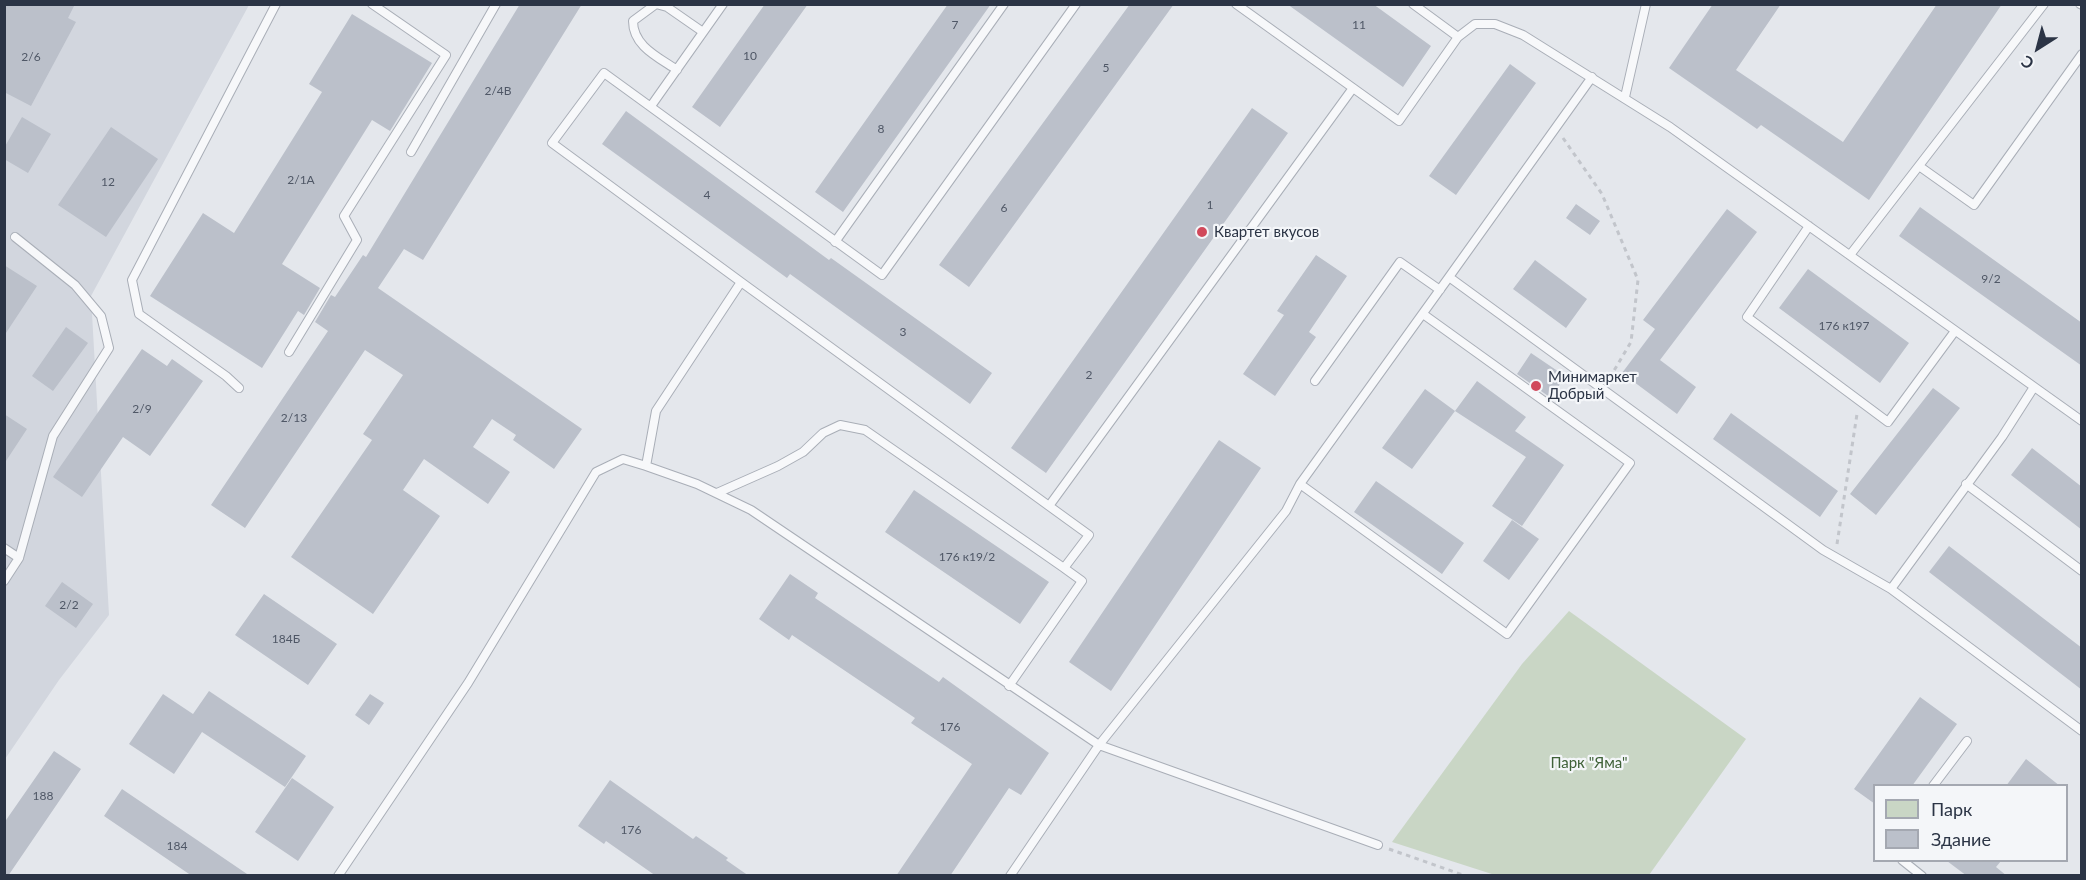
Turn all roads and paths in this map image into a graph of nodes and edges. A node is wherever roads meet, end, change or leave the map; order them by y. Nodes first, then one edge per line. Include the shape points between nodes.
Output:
1 (276, 4) edge
2 (372, 4) edge
3 (496, 4) edge
4 (656, 4) edge
5 (723, 4) edge
6 (1004, 4) edge
7 (1076, 4) edge
8 (1236, 4) edge
9 (1413, 4) edge
10 (1646, 4) edge
11 (2044, 4) edge
12 (704, 32) junction
13 (1458, 37) junction
14 (2082, 54) edge
15 (677, 70) junction
16 (1592, 77) junction
17 (1353, 88) junction
18 (1625, 97) junction
19 (651, 106) junction
20 (1556, 127) junction
21 (411, 152) dead end
22 (1919, 166) dead end
23 (1809, 226) junction
24 (15, 237) dead end
25 (835, 242) junction
26 (1850, 255) junction
27 (1449, 277) junction
28 (741, 282) junction
29 (1440, 290) junction
30 (1423, 314) junction
31 (1955, 331) junction
32 (289, 352) dead end
33 (1315, 381) dead end
34 (2034, 387) junction
35 (239, 388) dead end
36 (1603, 389) junction
37 (1859, 400) junction
38 (2082, 421) edge
39 (646, 466) junction
40 (1300, 484) junction
41 (1966, 484) junction
42 (717, 493) junction
43 (1049, 506) junction
44 (4, 548) edge
45 (1835, 556) junction
46 (19, 558) junction
47 (1064, 568) junction
48 (2082, 571) edge
49 (4, 580) edge
50 (1891, 590) junction
51 (1009, 686) junction
52 (2082, 731) edge
53 (1966, 741) dead end
54 (1099, 744) junction
55 (1934, 784) edge
56 (1378, 845) joint
57 (1903, 862) edge
58 (338, 876) edge
59 (1010, 876) edge
60 (1466, 876) edge
61 (1922, 876) edge

1 - 35 lane via 132,280 139,314
2 - 32 lane via 446,56 344,216 357,240
3 - 21 lane
4 - 12 lane
4 - 15 lane via 633,21 633,33 640,44
5 - 12 lane
6 - 25 lane
7 - 25 lane via 882,275
8 - 17 lane
9 - 13 lane
10 - 18 lane
11 - 26 lane
12 - 15 lane
13 - 16 lane via 1475,24 1496,24 1523,34
13 - 17 lane via 1399,121
14 - 22 lane via 1974,205
15 - 19 lane
16 - 18 lane
16 - 20 lane
17 - 43 lane
18 - 23 lane
19 - 25 lane
19 - 28 lane via 604,73 552,143
20 - 27 lane
20 - 36 path via 1602,194 1638,280 1631,342
23 - 26 lane
23 - 37 lane via 1747,317
24 - 46 lane via 75,285 101,316 109,348 53,436
26 - 31 lane
27 - 29 lane
27 - 36 lane
28 - 39 lane via 656,411
28 - 43 lane
29 - 30 lane
29 - 33 lane via 1400,262
30 - 40 lane
30 - 40 lane via 1630,463 1507,634
31 - 34 lane
31 - 37 lane via 1888,422
34 - 38 lane
34 - 41 lane
36 - 45 lane
37 - 45 path
39 - 42 lane
39 - 58 lane via 623,459 596,472 468,683
40 - 54 lane via 1286,511
41 - 48 lane
41 - 50 lane
42 - 47 lane via 778,466 840,425 866,430
42 - 51 lane via 751,510
43 - 47 lane via 1089,535
44 - 46 lane
45 - 50 lane
46 - 49 lane
47 - 51 lane via 1082,581
50 - 52 lane
51 - 54 lane
53 - 55 lane
54 - 56 lane
54 - 59 lane
56 - 60 path
57 - 61 lane

